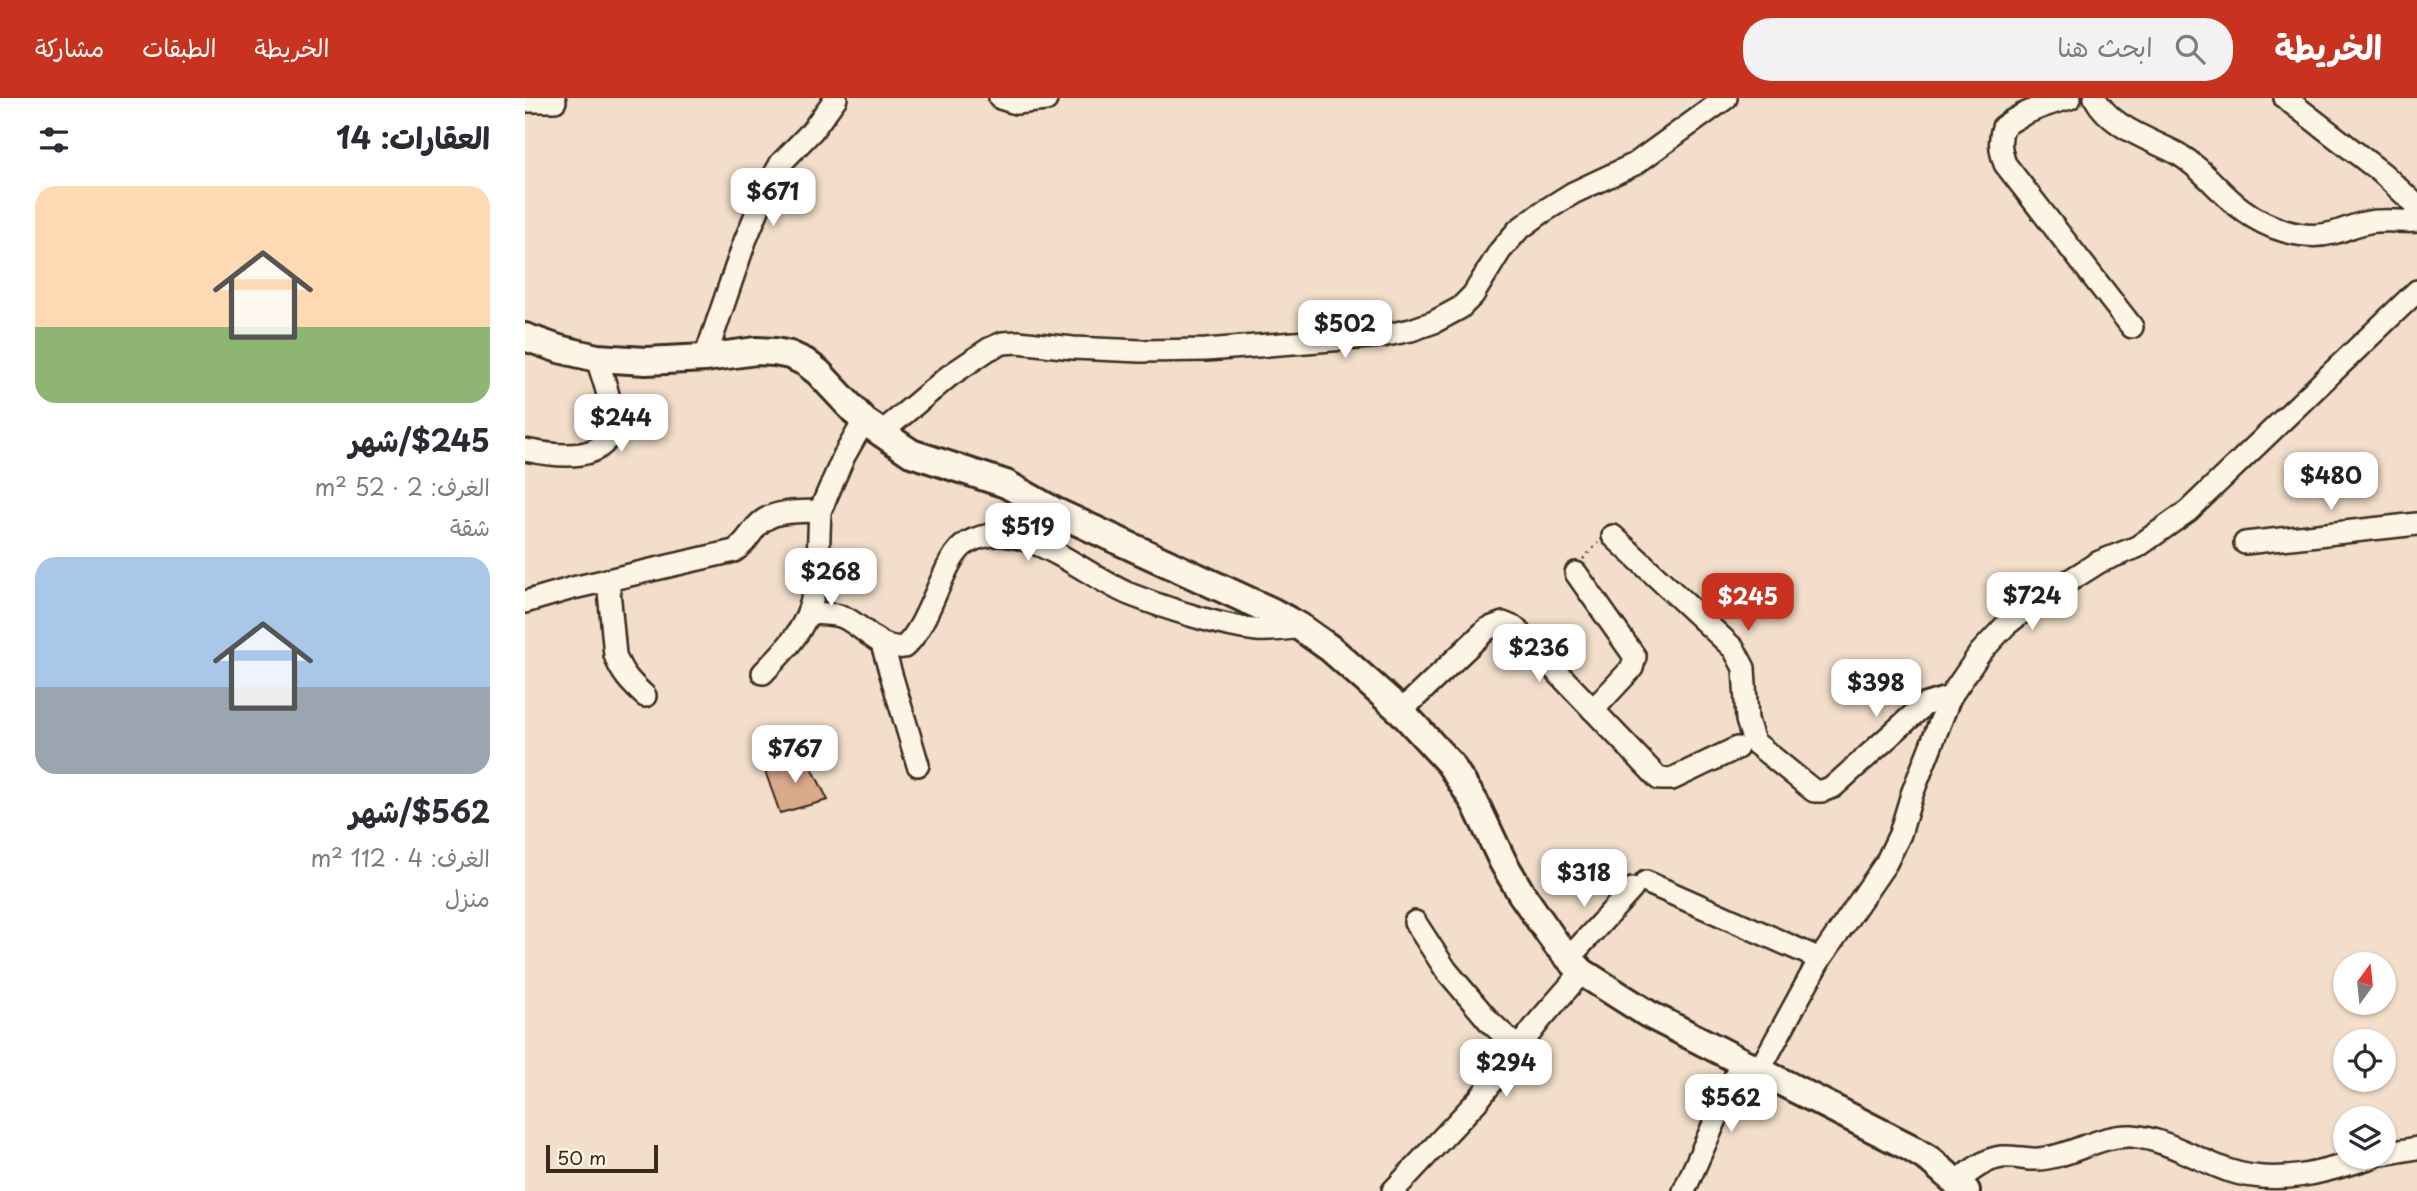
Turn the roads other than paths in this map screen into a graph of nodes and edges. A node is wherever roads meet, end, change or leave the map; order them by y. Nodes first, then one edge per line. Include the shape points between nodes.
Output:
1 (836, 98) edge
2 (1000, 98) edge
3 (1726, 98) edge
4 (2070, 98) edge
5 (2095, 98) edge
6 (2285, 98) edge
7 (1046, 100) dead end
8 (525, 101) edge
9 (555, 101) dead end
10 (2417, 206) edge
11 (2417, 221) edge
12 (2417, 291) edge
13 (2132, 327) dead end
14 (525, 337) edge
15 (597, 358) junction
16 (705, 358) junction
17 (873, 427) junction
18 (525, 450) edge
19 (820, 511) junction
20 (2417, 524) edge
21 (1613, 536) road end
22 (2245, 543) dead end
23 (1576, 573) road end
24 (608, 580) junction
25 (525, 602) edge
26 (808, 613) junction
27 (1300, 627) junction
28 (882, 643) junction
29 (763, 673) dead end
30 (645, 696) dead end
31 (1950, 697) junction
32 (1593, 710) junction
33 (1401, 711) junction
34 (1737, 748) dead end
35 (918, 765) dead end
36 (1415, 922) dead end
37 (1820, 959) junction
38 (1575, 966) junction
39 (1518, 1048) junction
40 (1751, 1065) junction
41 (2417, 1148) edge
42 (2396, 1152) edge
43 (2335, 1169) edge
44 (1961, 1186) edge
45 (1393, 1191) edge
46 (1684, 1191) edge

1 - 16 street via 781,163 767,188
2 - 7 street via 1016,103
3 - 17 street via 1635,164 1573,193 1518,230 1473,295 1434,322 1382,336 1206,350 1003,343
4 - 13 street via 2003,127 2001,152 2005,164
5 - 11 street via 2117,121 2200,169 2259,222 2311,235 2371,221
6 - 10 street
8 - 9 street
12 - 31 street via 2188,511 2137,547 2069,579 2006,625
14 - 15 main road
15 - 16 main road
15 - 18 street via 612,416 605,440 594,450 571,456
16 - 17 main road via 756,351 790,355 818,372
17 - 19 street via 844,456
17 - 27 main road via 911,453 1006,484
19 - 24 street via 772,516 734,551
19 - 26 street
20 - 22 street
21 - 31 street via 1734,649 1744,668 1753,742 1814,791 1833,787 1924,705
23 - 32 street via 1635,657 1632,667
24 - 25 street
24 - 30 street via 618,666
26 - 28 street via 842,617
26 - 29 street
27 - 28 street via 1258,630 1154,603 1100,580 1028,540 992,535 967,542 957,552 904,647
27 - 33 main road
28 - 35 street
31 - 37 street via 1886,863
32 - 33 street via 1515,628 1503,623 1487,629
32 - 34 street via 1658,779 1672,779
33 - 38 main road via 1459,775 1521,893
36 - 39 street via 1446,970
37 - 38 street via 1639,886
37 - 40 street
38 - 39 street
38 - 40 main road via 1648,1014
39 - 45 street via 1479,1099
40 - 44 main road via 1909,1147
40 - 46 street
41 - 42 street
43 - 44 street via 2312,1175 2259,1177 2228,1170 2153,1140 2124,1136 2041,1159 1990,1160

